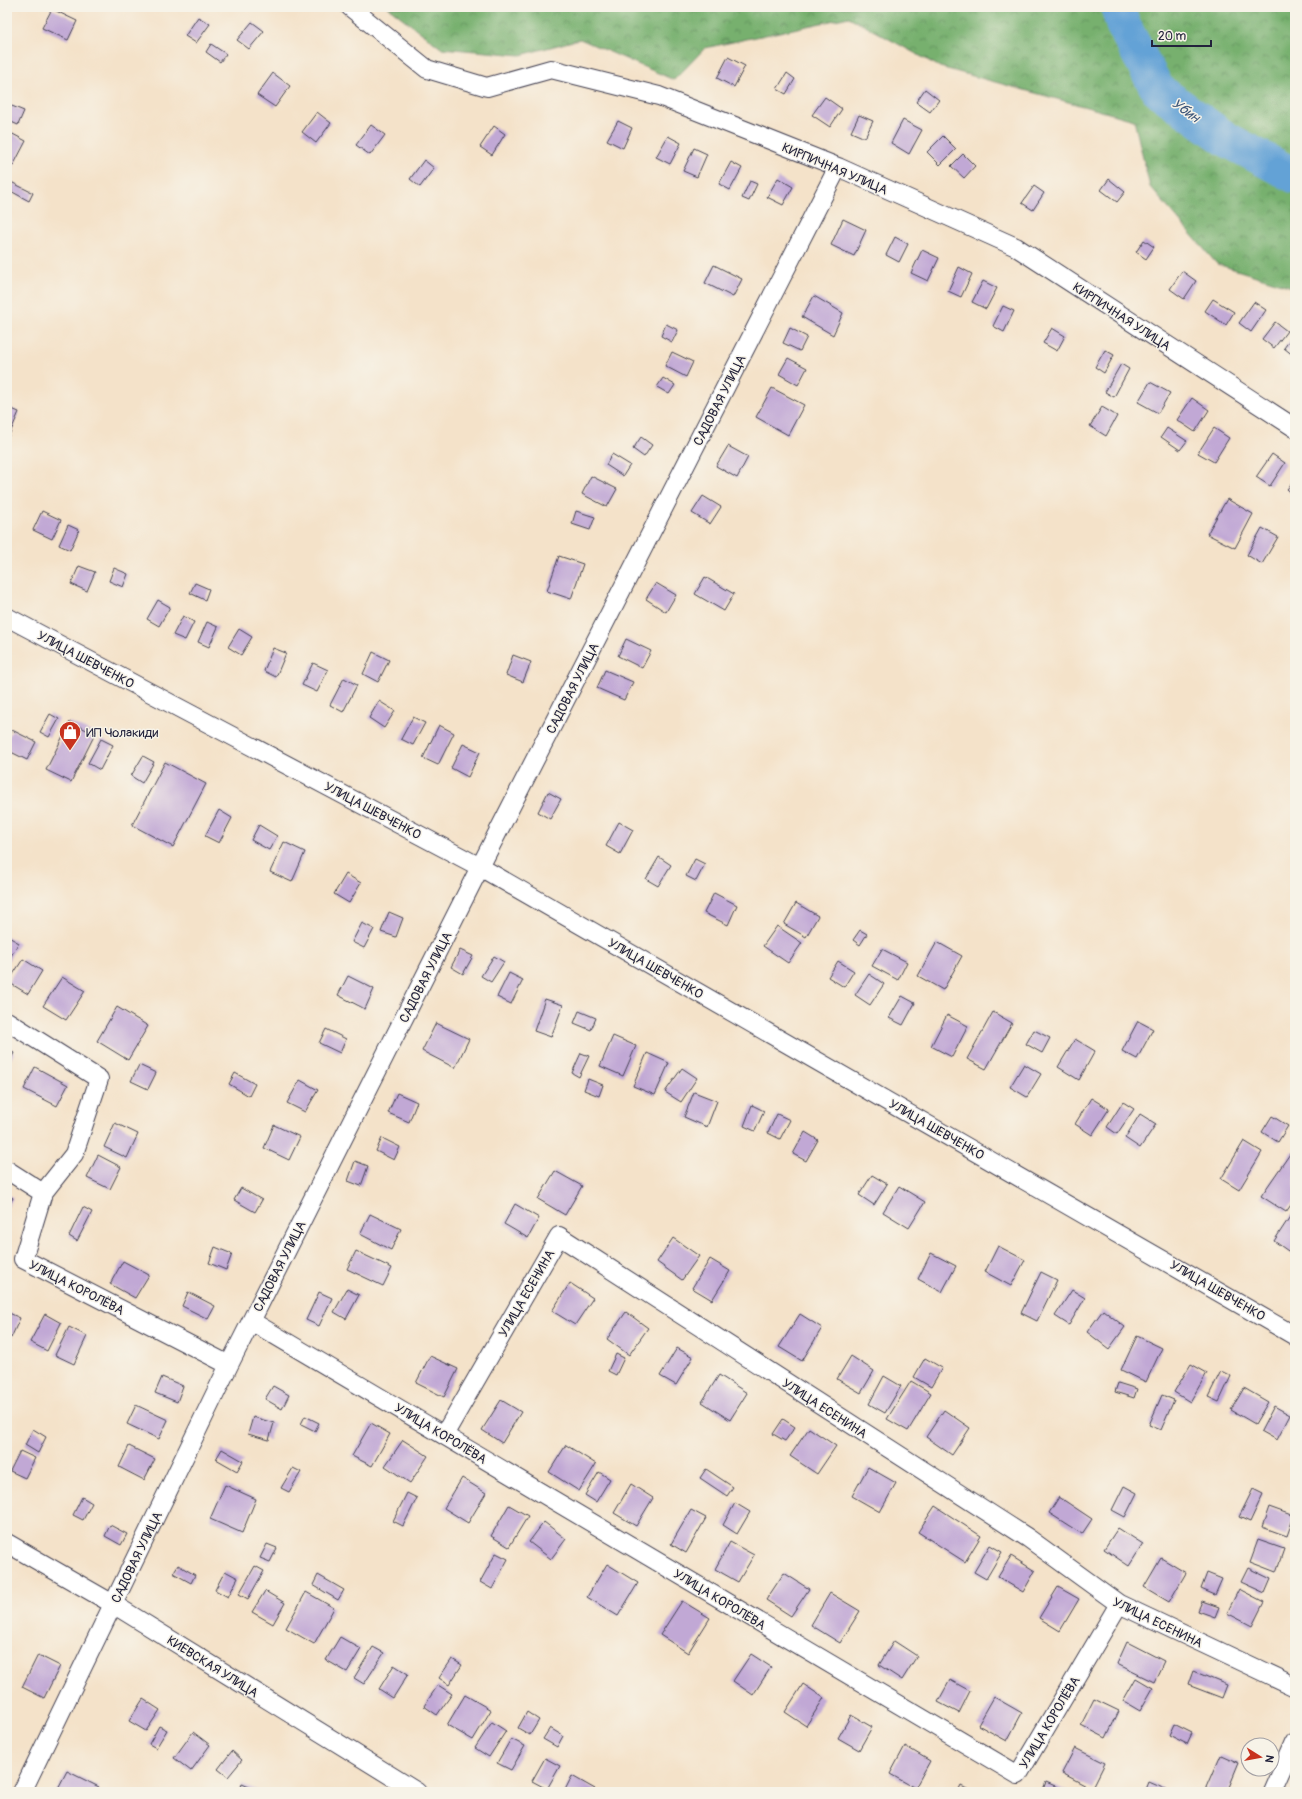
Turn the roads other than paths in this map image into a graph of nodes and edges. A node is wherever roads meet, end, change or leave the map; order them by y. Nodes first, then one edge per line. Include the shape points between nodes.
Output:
1 (350, 7) edge
2 (838, 167) junction
3 (1295, 428) edge
4 (7, 617) edge
5 (480, 867) junction
6 (7, 1021) edge
7 (7, 1170) edge
8 (43, 1193) junction
9 (251, 1321) junction
10 (1295, 1336) edge
11 (229, 1365) junction
12 (444, 1435) junction
13 (7, 1543) edge
14 (113, 1604) junction
15 (1118, 1604) junction
16 (1295, 1687) edge
17 (1295, 1742) edge
18 (22, 1792) edge
19 (417, 1792) edge
20 (1273, 1792) edge

1 - 2 street, КИРПИЧНАЯ УЛИЦА via 427,69 487,87 551,69 659,96
2 - 3 street, КИРПИЧНАЯ УЛИЦА via 1016,247
2 - 5 street, САДОВАЯ УЛИЦА
4 - 5 street, УЛИЦА ШЕВЧЕНКО
5 - 9 street, САДОВАЯ УЛИЦА
5 - 10 street, УЛИЦА ШЕВЧЕНКО
6 - 8 street via 99,1079 74,1154
7 - 8 street
8 - 11 street, УЛИЦА КОРОЛЁВА via 23,1260
9 - 11 street, САДОВАЯ УЛИЦА
9 - 12 street, УЛИЦА КОРОЛЁВА
11 - 14 street, САДОВАЯ УЛИЦА
12 - 15 street, УЛИЦА КОРОЛЁВА via 1018,1775
12 - 15 street, УЛИЦА ЕСЕНИНА via 559,1236 1028,1538
13 - 14 street, КИЕВСКАЯ УЛИЦА
14 - 18 street, САДОВАЯ УЛИЦА
14 - 19 street, КИЕВСКАЯ УЛИЦА
15 - 16 street, УЛИЦА ЕСЕНИНА
17 - 20 street

